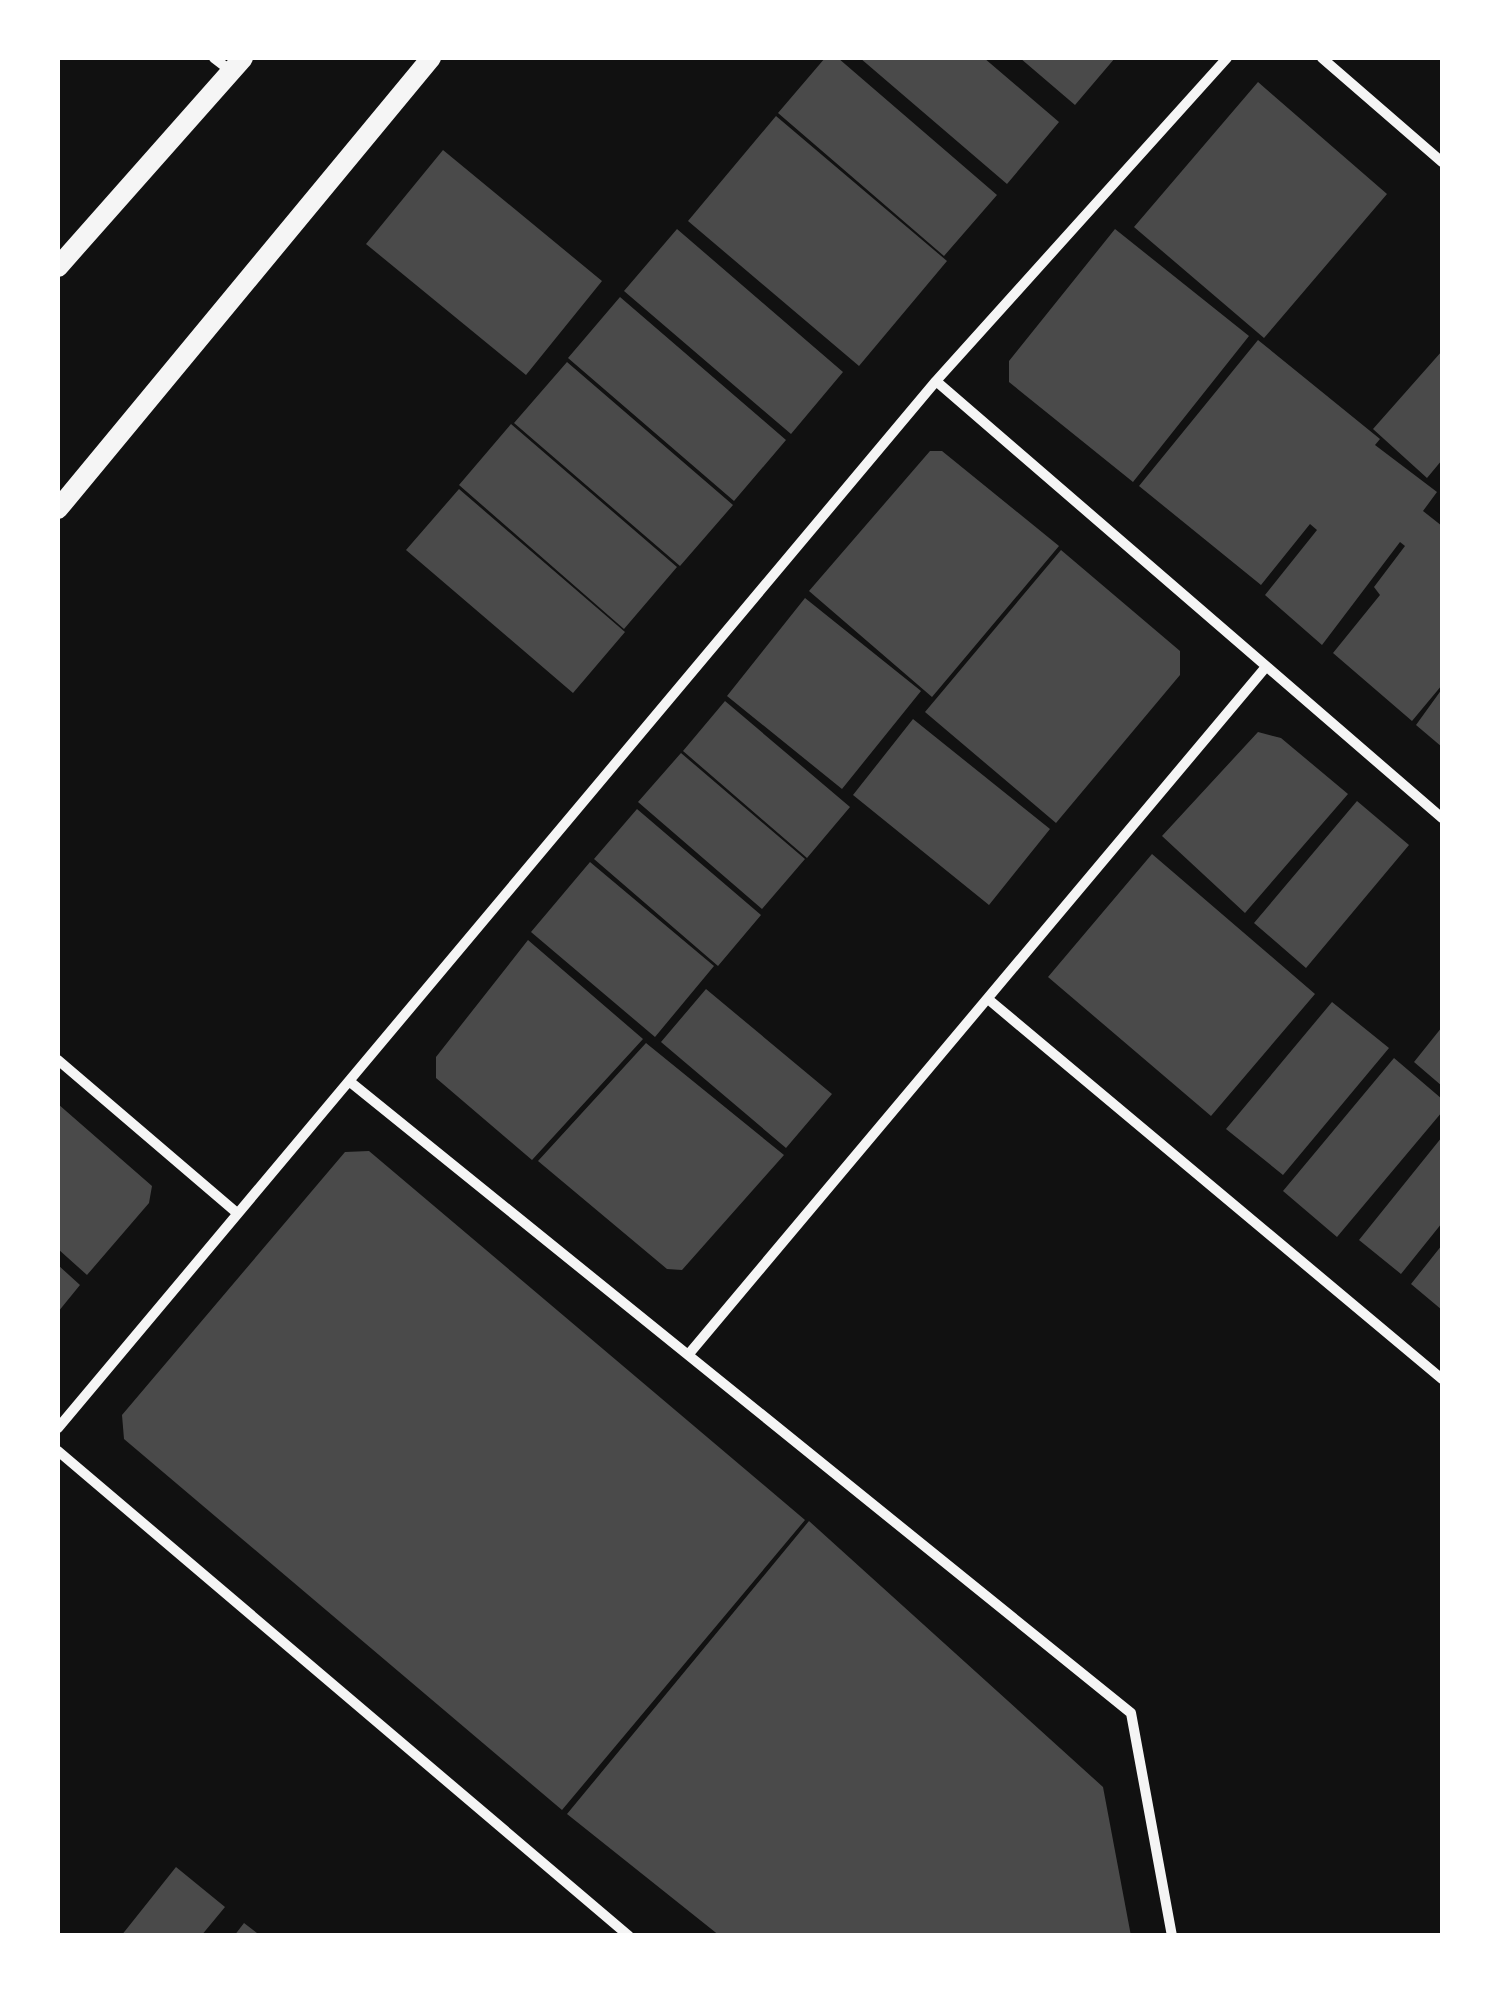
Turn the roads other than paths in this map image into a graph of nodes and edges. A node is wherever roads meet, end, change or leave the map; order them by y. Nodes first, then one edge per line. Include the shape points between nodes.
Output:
1 (214, 58) edge
2 (431, 58) edge
3 (1227, 58) edge
4 (1322, 58) edge
5 (237, 64) edge
6 (1442, 162) edge
7 (58, 267) edge
8 (936, 381) junction
9 (58, 509) edge
10 (1264, 668) junction
11 (1442, 818) edge
12 (988, 998) junction
13 (58, 1060) edge
14 (350, 1081) junction
15 (237, 1213) junction
16 (688, 1355) junction
17 (1442, 1378) edge
18 (58, 1428) edge
19 (58, 1451) edge
20 (629, 1936) edge
21 (1172, 1936) edge

1 - 5 street
2 - 9 main road
3 - 8 street
4 - 6 street
5 - 7 main road
8 - 10 street
8 - 14 street
10 - 11 street
10 - 12 street
12 - 16 street
12 - 17 street
13 - 15 street
14 - 15 street
14 - 16 street
15 - 18 street
16 - 21 street via 1131,1713
19 - 20 street

